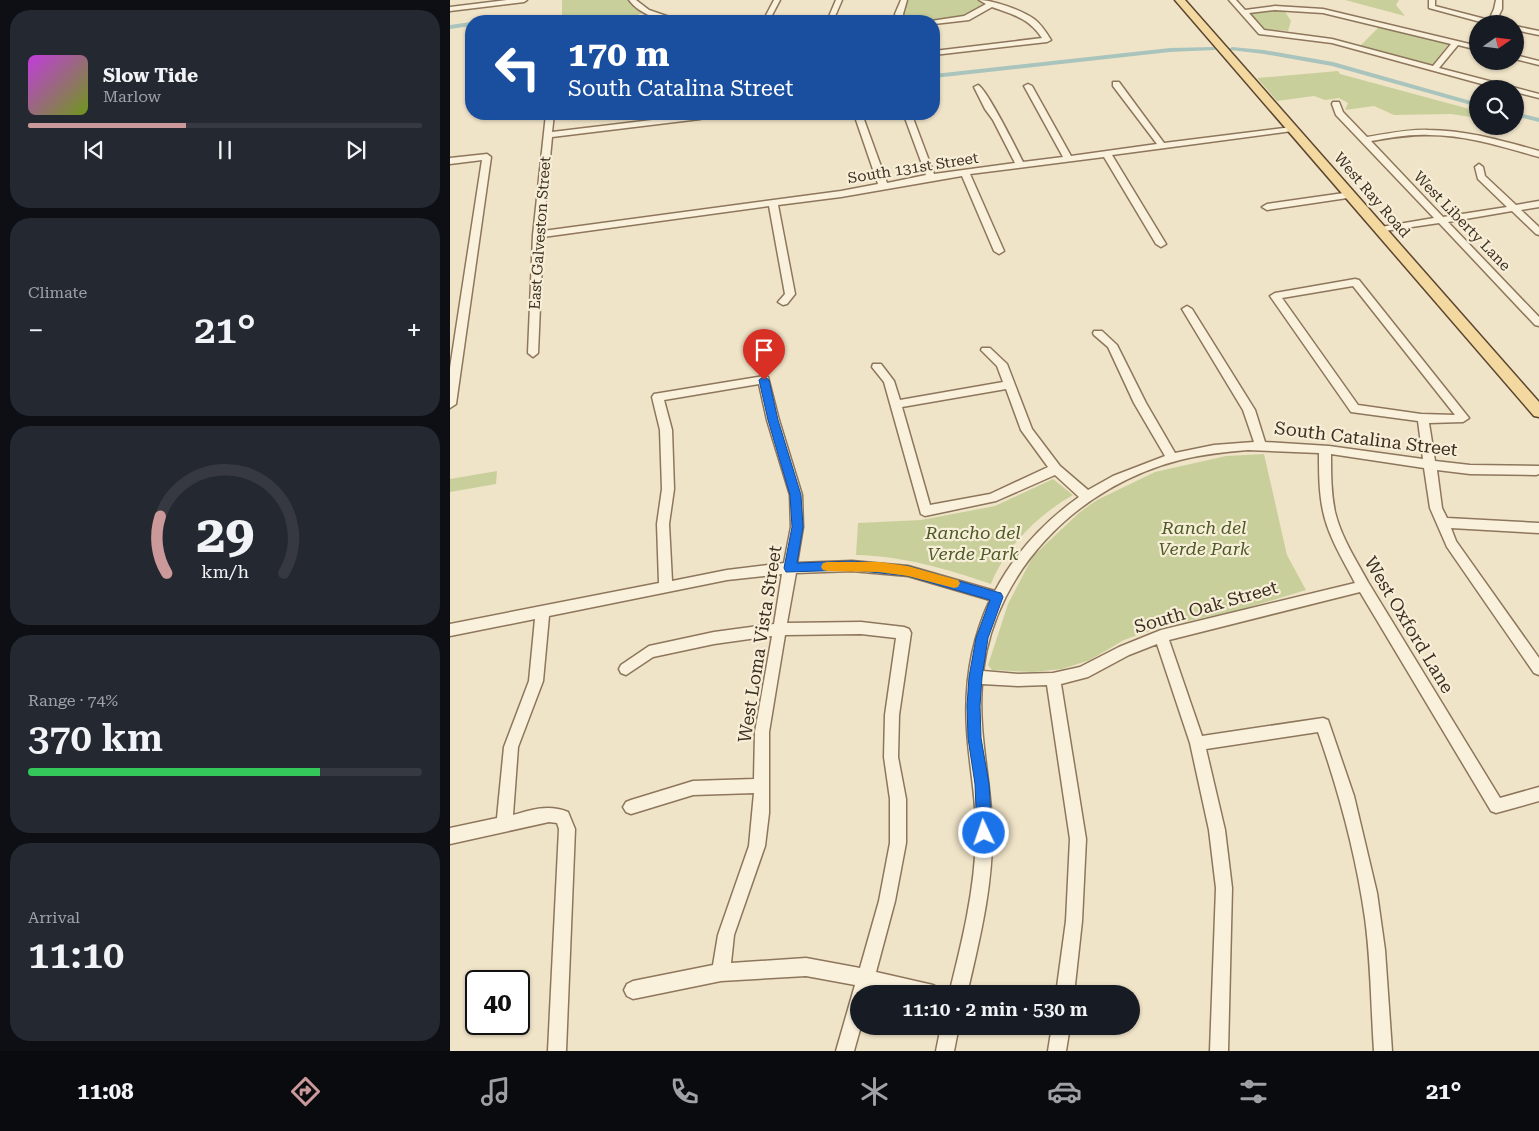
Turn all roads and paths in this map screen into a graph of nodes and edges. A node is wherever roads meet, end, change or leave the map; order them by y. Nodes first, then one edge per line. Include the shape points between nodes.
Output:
1 (524, 0) edge
2 (632, 0) edge
3 (777, 0) edge
4 (839, 0) edge
5 (904, 0) edge
6 (982, 0) edge
7 (1180, 0) edge
8 (1232, 0) edge
9 (1499, 0) edge
10 (489, 3) edge
11 (1431, 3) edge
12 (992, 4) junction
13 (450, 10) edge
14 (1243, 12) junction
15 (658, 15) edge
16 (769, 15) edge
17 (833, 15) edge
18 (898, 15) edge
19 (1469, 15) edge
20 (1497, 15) edge
21 (940, 21) edge
22 (1524, 30) edge
23 (1539, 33) edge
24 (1456, 43) junction
25 (1469, 46) edge
26 (940, 52) edge
27 (1524, 60) edge
28 (1539, 63) edge
29 (1434, 69) junction
30 (1476, 80) edge
31 (1116, 84) dead end
32 (1028, 86) dead end
33 (978, 87) dead end
34 (1524, 92) edge
35 (1539, 96) edge
36 (1336, 104) dead end
37 (549, 120) edge
38 (665, 120) edge
39 (860, 120) edge
40 (910, 120) edge
41 (634, 128) dead end
42 (1292, 129) junction
43 (548, 137) junction
44 (1364, 140) junction
45 (1162, 146) junction
46 (1107, 154) junction
47 (1539, 154) edge
48 (1068, 159) junction
49 (450, 161) edge
50 (1020, 166) junction
51 (1479, 167) dead end
52 (965, 173) junction
53 (931, 177) junction
54 (883, 185) junction
55 (1351, 195) junction
56 (773, 204) junction
57 (1539, 204) edge
58 (1267, 207) dead end
59 (1514, 208) junction
60 (1440, 220) junction
61 (1381, 230) junction
62 (1539, 232) edge
63 (538, 235) junction
64 (1161, 244) dead end
65 (999, 251) dead end
66 (783, 302) dead end
67 (1187, 310) dead end
68 (1539, 323) edge
69 (1098, 333) dead end
70 (455, 339) edge
71 (986, 350) dead end
72 (532, 353) dead end
73 (876, 367) dead end
74 (1009, 385) junction
75 (451, 404) edge
76 (897, 404) junction
77 (1539, 412) edge
78 (1423, 417) junction
79 (1261, 446) junction
80 (1325, 450) junction
81 (1172, 458) junction
82 (1539, 462) edge
83 (1430, 465) junction
84 (1056, 469) junction
85 (1514, 469) junction
86 (1539, 470) edge
87 (1086, 496) junction
88 (1441, 523) junction
89 (1539, 528) edge
90 (790, 568) junction
91 (1363, 586) junction
92 (666, 587) junction
93 (997, 597) junction
94 (543, 611) junction
95 (780, 629) junction
96 (450, 630) edge
97 (1161, 636) junction
98 (626, 669) dead end
99 (1539, 669) edge
100 (975, 677) junction
101 (1053, 679) junction
102 (1197, 743) junction
103 (760, 786) junction
104 (1539, 794) edge
105 (631, 807) dead end
106 (504, 823) junction
107 (450, 836) edge
108 (721, 972) junction
109 (860, 985) edge
110 (863, 985) edge
111 (960, 985) edge
112 (1066, 985) edge
113 (633, 990) dead end
114 (850, 1034) edge
115 (948, 1035) edge
116 (1059, 1035) edge
117 (557, 1051) edge
118 (845, 1051) edge
119 (945, 1051) edge
120 (1056, 1051) edge
121 (1219, 1051) edge
122 (1383, 1051) edge

1 - 10 street
2 - 15 street via 636,6
3 - 16 street
4 - 17 street
5 - 18 street
6 - 12 street
7 - 42 main road, West Ray Road
8 - 14 street
9 - 20 street
10 - 13 street
11 - 19 street
12 - 21 street via 966,18
12 - 26 street via 1030,19 1047,40
14 - 24 street via 1275,8 1323,10
14 - 29 street via 1262,32 1332,41
22 - 23 street
24 - 25 street
24 - 29 street
27 - 28 street
29 - 30 street
31 - 45 street
32 - 48 street
33 - 50 street
34 - 35 street
36 - 44 street, West Liberty Lane via 1339,113
37 - 43 street, East Galveston Street
38 - 43 street
39 - 54 street
40 - 53 street
41 - 43 street
42 - 45 street, South 131st Street
42 - 55 main road, West Ray Road
43 - 63 street, East Galveston Street
44 - 47 street via 1414,133 1448,133
44 - 60 street, West Liberty Lane
45 - 46 street, South 131st Street
46 - 48 street, South 131st Street
46 - 64 street
48 - 50 street, South 131st Street
49 - 70 street via 487,157
50 - 52 street, South 131st Street
51 - 59 street via 1481,177
52 - 53 street, South 131st Street
52 - 65 street
53 - 54 street, South 131st Street
54 - 56 street, South 131st Street
55 - 58 street
55 - 61 main road, West Ray Road
56 - 63 street, South 131st Street
56 - 66 street via 790,294
57 - 59 street
59 - 60 street
59 - 62 street
60 - 61 street
60 - 68 street, West Liberty Lane
61 - 77 main road, West Ray Road
63 - 72 street, East Galveston Street
67 - 79 street via 1249,410
69 - 81 street via 1112,345
70 - 75 street
71 - 74 street via 1002,364
73 - 76 street via 889,381
74 - 76 street
74 - 84 street via 1027,430
76 - 84 street via 925,511 992,498
78 - 78 street via 1463,418 1355,282 1275,296 1355,409
78 - 83 street
79 - 80 street, South Catalina Street
79 - 81 street, South Catalina Street via 1210,450
80 - 83 street, South Catalina Street
80 - 91 street, West Oxford Lane via 1329,513 1342,548
81 - 87 street, South Catalina Street via 1118,478
82 - 85 street, South Catalina Street
83 - 85 street, South Catalina Street via 1467,470
83 - 88 street
84 - 87 street
85 - 86 street, South Catalina Street via 1526,472
87 - 93 street, South Catalina Street via 1039,537
88 - 89 street
88 - 99 street via 1451,543
90 - 92 street via 747,572
90 - 92 street, West Loma Vista Street via 797,527 796,495 764,380 658,397 668,456 663,524
90 - 93 street via 852,566 908,571
90 - 95 street, West Loma Vista Street
91 - 97 street, South Oak Street
91 - 104 street, West Oxford Lane via 1496,806
92 - 94 street
93 - 100 street, South Catalina Street via 982,638
94 - 96 street
94 - 106 street via 536,682 511,747
95 - 98 street via 714,638 649,652
95 - 103 street, West Loma Vista Street via 762,732
95 - 110 street via 861,628 904,633 892,715 891,757 898,799 898,843 887,901
97 - 101 street, South Oak Street via 1083,673
97 - 102 street
100 - 101 street, South Oak Street
100 - 111 street, South Catalina Street via 974,738 982,784 983,865
101 - 112 street via 1078,839 1074,921
102 - 121 street via 1217,830 1224,888
102 - 122 street via 1322,725 1340,774 1373,919
103 - 105 street via 693,788
103 - 108 street, West Loma Vista Street via 757,846 726,935
106 - 107 street
106 - 117 street via 549,814 562,817 567,829
108 - 109 street via 806,966
108 - 113 street
114 - 118 street
115 - 119 street
116 - 120 street

